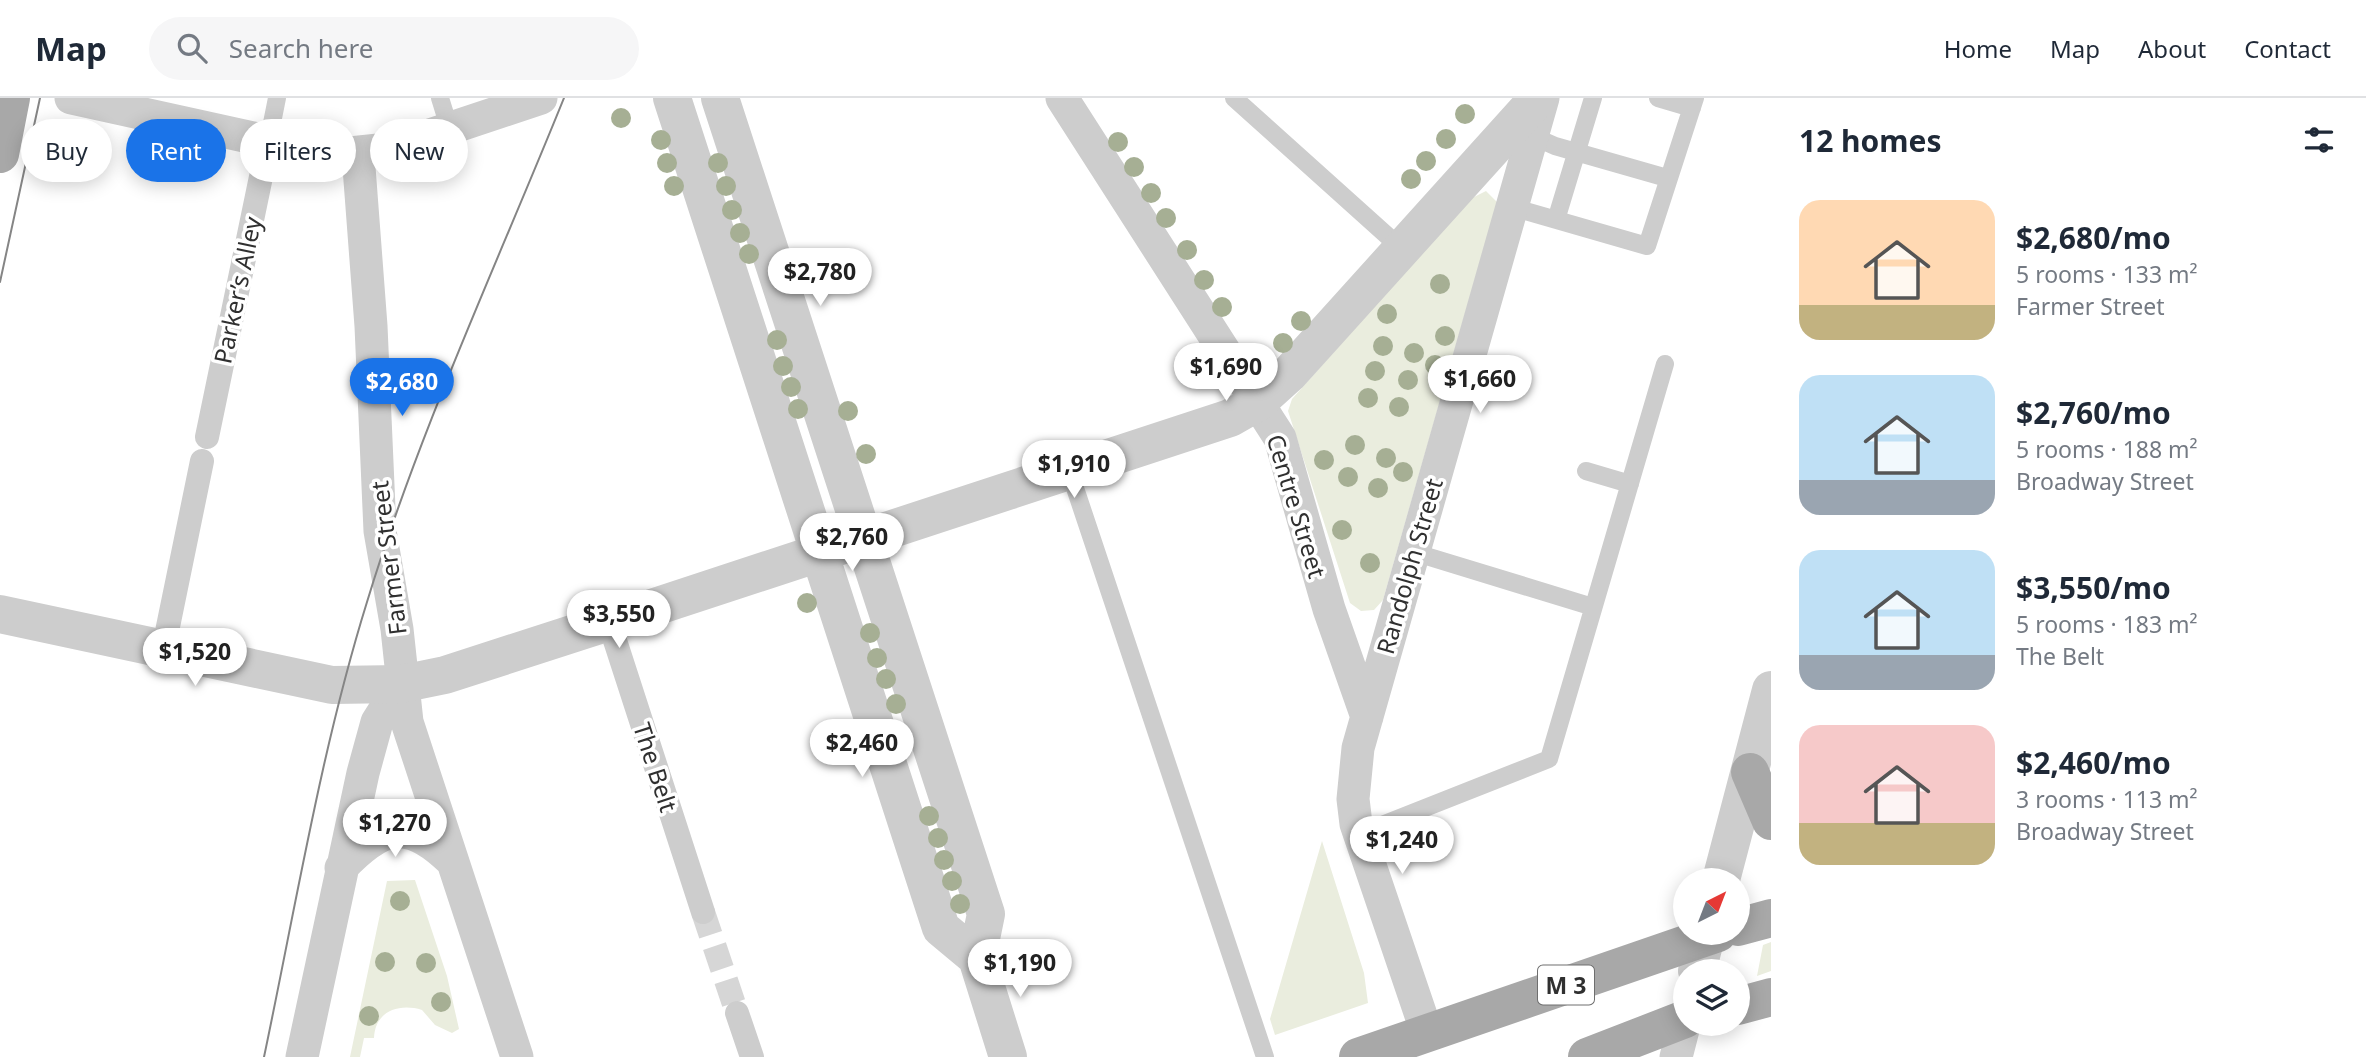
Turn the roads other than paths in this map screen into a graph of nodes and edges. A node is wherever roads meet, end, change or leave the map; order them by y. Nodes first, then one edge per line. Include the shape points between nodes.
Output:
1 (11, 98) edge
2 (71, 98) edge
3 (277, 98) edge
4 (440, 98) edge
5 (541, 98) edge
6 (672, 98) edge
7 (720, 98) edge
8 (1062, 98) edge
9 (1234, 98) edge
10 (1541, 98) edge
11 (1593, 98) edge
12 (1658, 98) edge
13 (1693, 103) edge
14 (273, 119) edge
15 (447, 119) edge
16 (468, 124) edge
17 (1530, 135) junction
18 (240, 137) edge
19 (370, 152) edge
20 (1577, 152) junction
21 (0, 154) edge
22 (358, 154) joint
23 (1667, 178) junction
24 (260, 182) edge
25 (1511, 207) junction
26 (1556, 220) junction
27 (1402, 249) junction
28 (1665, 364) dead end
29 (1258, 402) junction
30 (1069, 470) junction
31 (1586, 471) dead end
32 (1630, 484) junction
33 (863, 537) junction
34 (821, 552) junction
35 (1413, 552) junction
36 (1593, 607) junction
37 (0, 614) edge
38 (609, 622) junction
39 (163, 651) junction
40 (401, 684) junction
41 (1770, 698) edge
42 (1367, 717) junction
43 (1750, 772) junction
44 (1771, 821) edge
45 (1359, 834) junction
46 (452, 861) junction
47 (341, 868) junction
48 (1724, 868) edge
49 (703, 912) tunnel mouth
50 (1771, 918) edge
51 (1750, 926) edge
52 (1698, 945) edge
53 (976, 958) junction
54 (1771, 997) edge
55 (1750, 1003) edge
56 (737, 1013) tunnel mouth
57 (1673, 1025) edge
58 (1427, 1033) junction
59 (1681, 1036) edge
60 (302, 1057) edge
61 (517, 1057) edge
62 (752, 1057) edge
63 (1008, 1057) edge
64 (1265, 1057) edge
65 (1358, 1057) edge
66 (1587, 1057) edge
67 (1676, 1057) edge

1 - 21 main road
2 - 18 street
3 - 14 lane
4 - 15 lane
5 - 16 street
6 - 34 street
7 - 33 street
8 - 29 street, Centre Street
9 - 27 lane
10 - 17 street, Randolph Street
10 - 27 street
11 - 20 lane
12 - 13 lane
13 - 23 lane
17 - 20 lane
17 - 25 street, Randolph Street
19 - 22 street
20 - 23 lane
20 - 26 lane
22 - 40 street, Farmer Street via 380,531 397,629
23 - 26 lane via 1647,246
24 - 39 street, Parker’s Alley
25 - 26 lane
25 - 35 street, Randolph Street
27 - 29 street
28 - 32 lane
29 - 30 street via 1230,418
29 - 42 street, Centre Street via 1280,438 1329,609
30 - 33 street
30 - 64 lane
31 - 32 lane
32 - 36 lane
33 - 34 street
33 - 53 street via 986,914
34 - 38 street
34 - 53 street via 941,928
35 - 36 lane
35 - 42 street, Randolph Street
36 - 45 lane via 1549,759
37 - 39 street
38 - 40 street
38 - 49 street, The Belt
39 - 40 street via 331,685
40 - 46 street, Farmer Street via 407,722
40 - 47 street via 377,722
41 - 43 street
42 - 45 street, Randolph Street via 1354,773
43 - 44 main road
43 - 48 street
45 - 58 street, Randolph Street
46 - 47 street via 434,844 391,831 366,841
46 - 61 street, Farmer Street
47 - 60 street
50 - 51 main road, M 3
52 - 58 main road, M 3
53 - 63 street
54 - 55 main road
56 - 62 street
57 - 66 main road
58 - 65 main road, M 3
59 - 67 street

